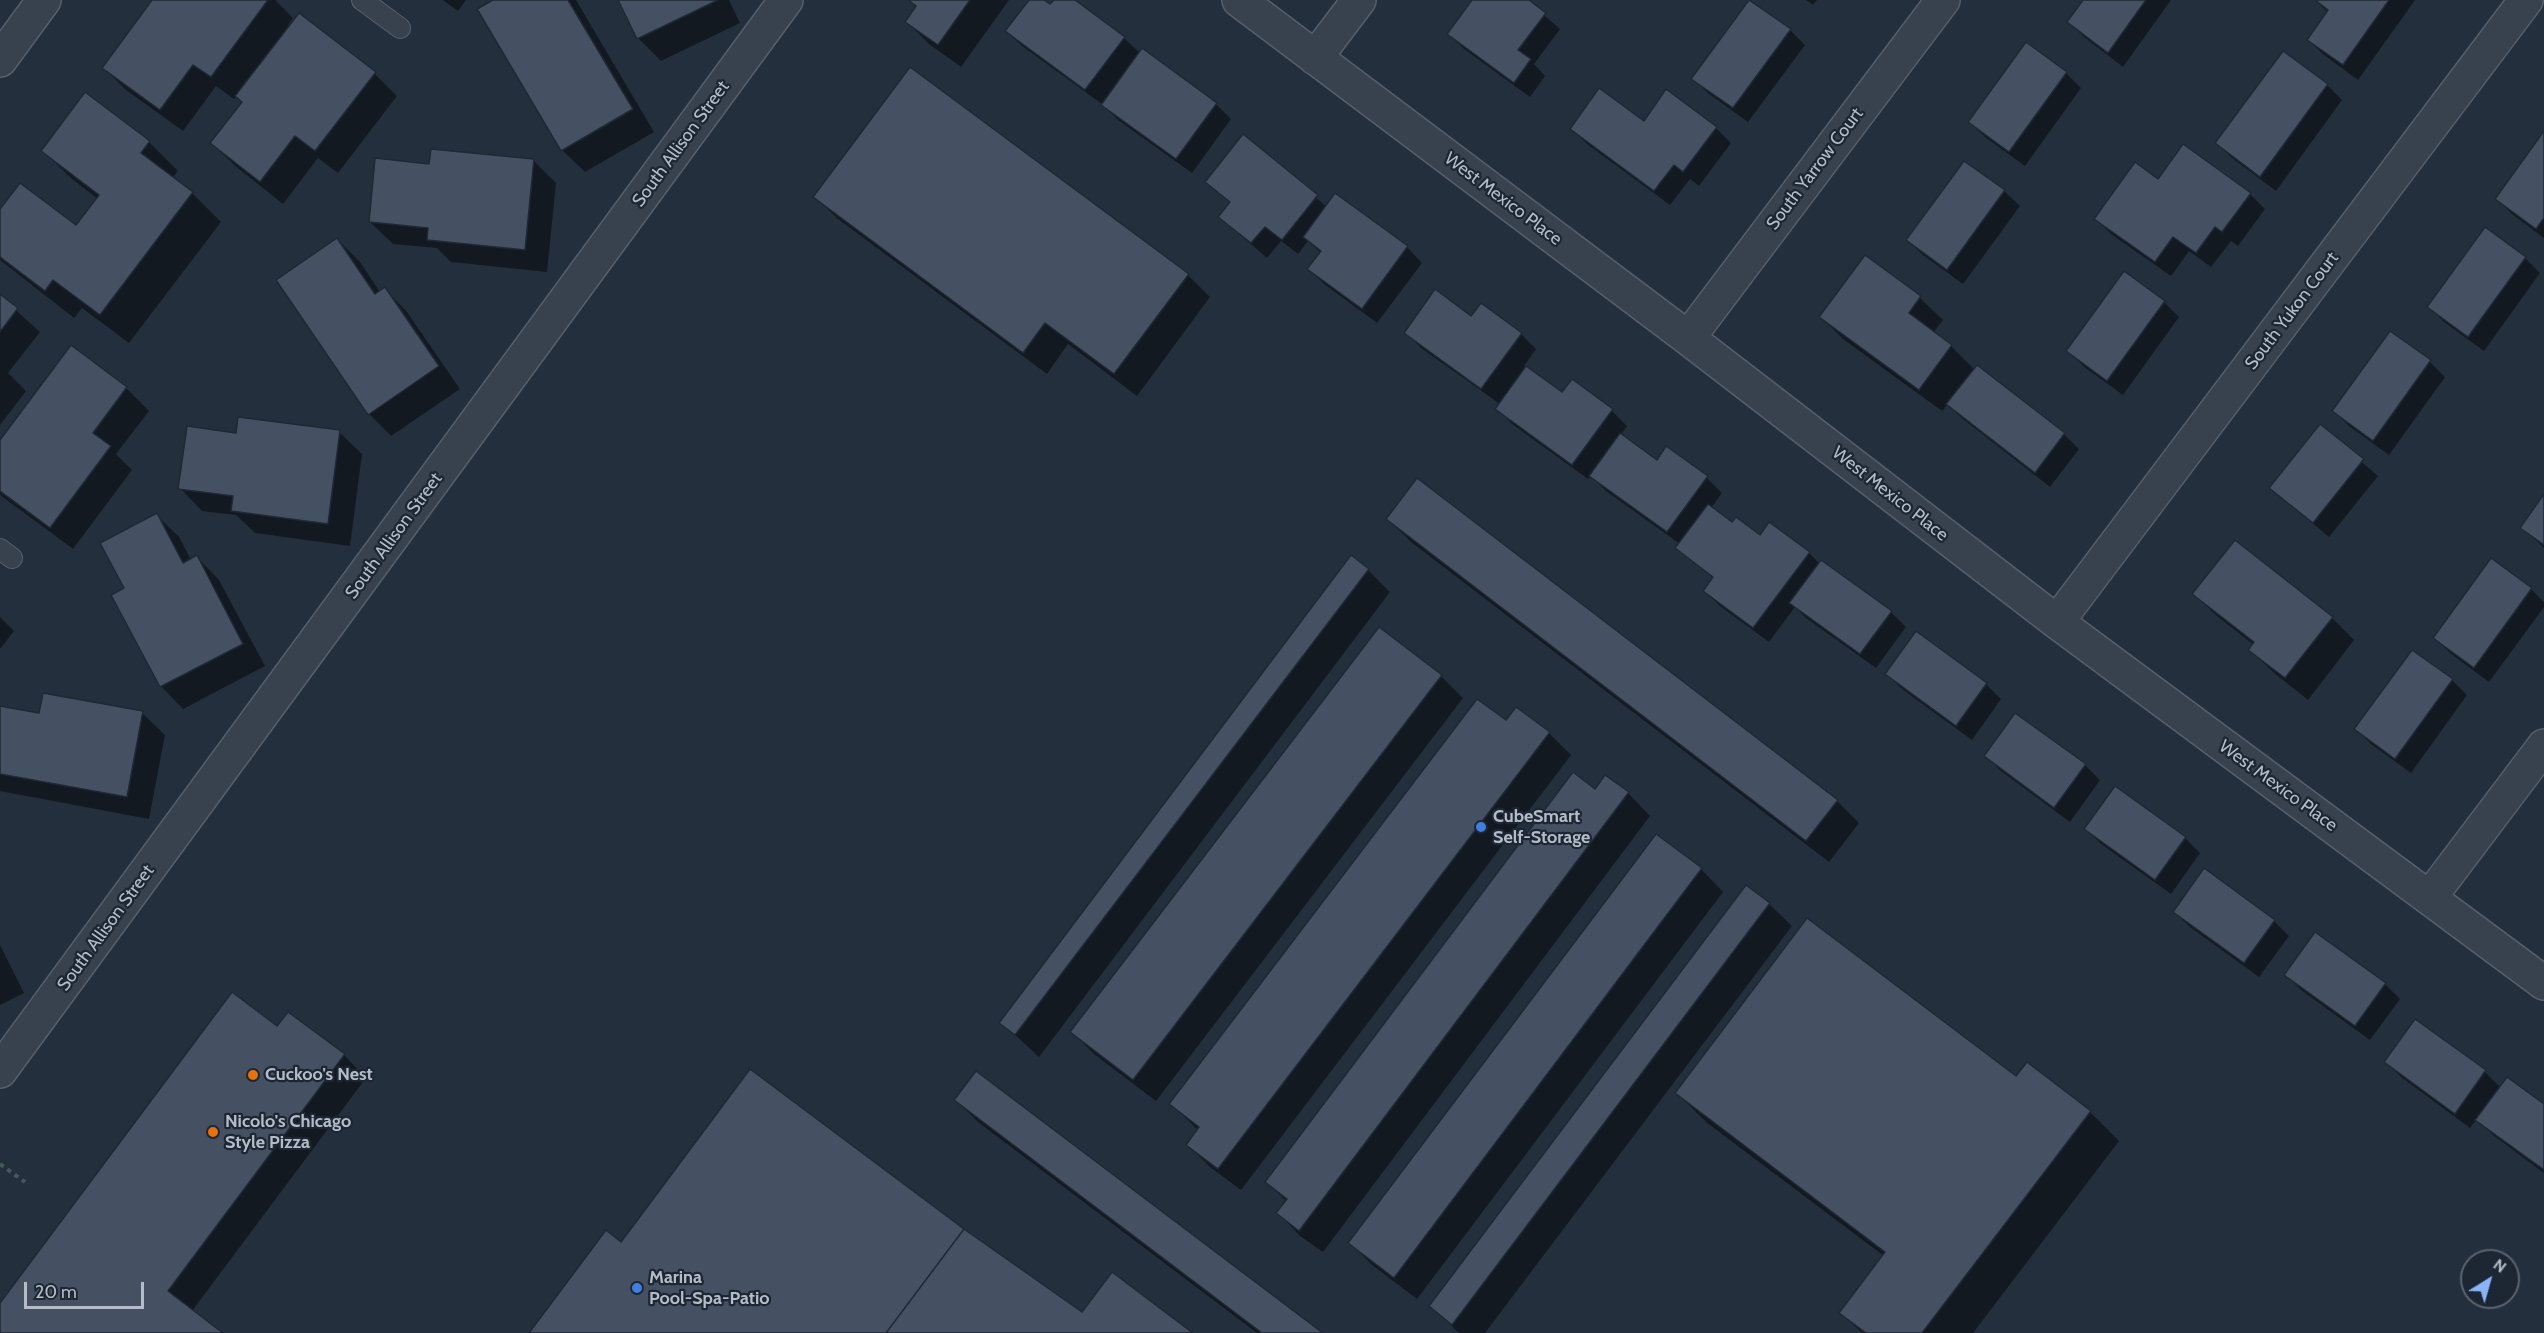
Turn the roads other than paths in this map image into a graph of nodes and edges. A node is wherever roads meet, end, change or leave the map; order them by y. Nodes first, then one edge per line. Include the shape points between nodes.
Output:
1 (44, 0) edge
2 (362, 0) edge
3 (786, 0) edge
4 (1239, 0) edge
5 (1359, 0) edge
6 (1943, 0) edge
7 (2526, 0) edge
8 (400, 28) dead end
9 (1316, 58) junction
10 (0, 60) edge
11 (1688, 338) junction
12 (2057, 622) junction
13 (2544, 746) edge
14 (2430, 897) junction
15 (2544, 983) edge
16 (0, 1071) edge

1 - 10 street
2 - 8 lane
3 - 16 street, South Allison Street
4 - 9 street, West Mexico Place
5 - 9 street
6 - 11 street, South Yarrow Court
7 - 12 street, South Yukon Court
9 - 11 street, West Mexico Place
11 - 12 street, West Mexico Place
12 - 14 street, West Mexico Place
13 - 14 street
14 - 15 street, West Mexico Place

